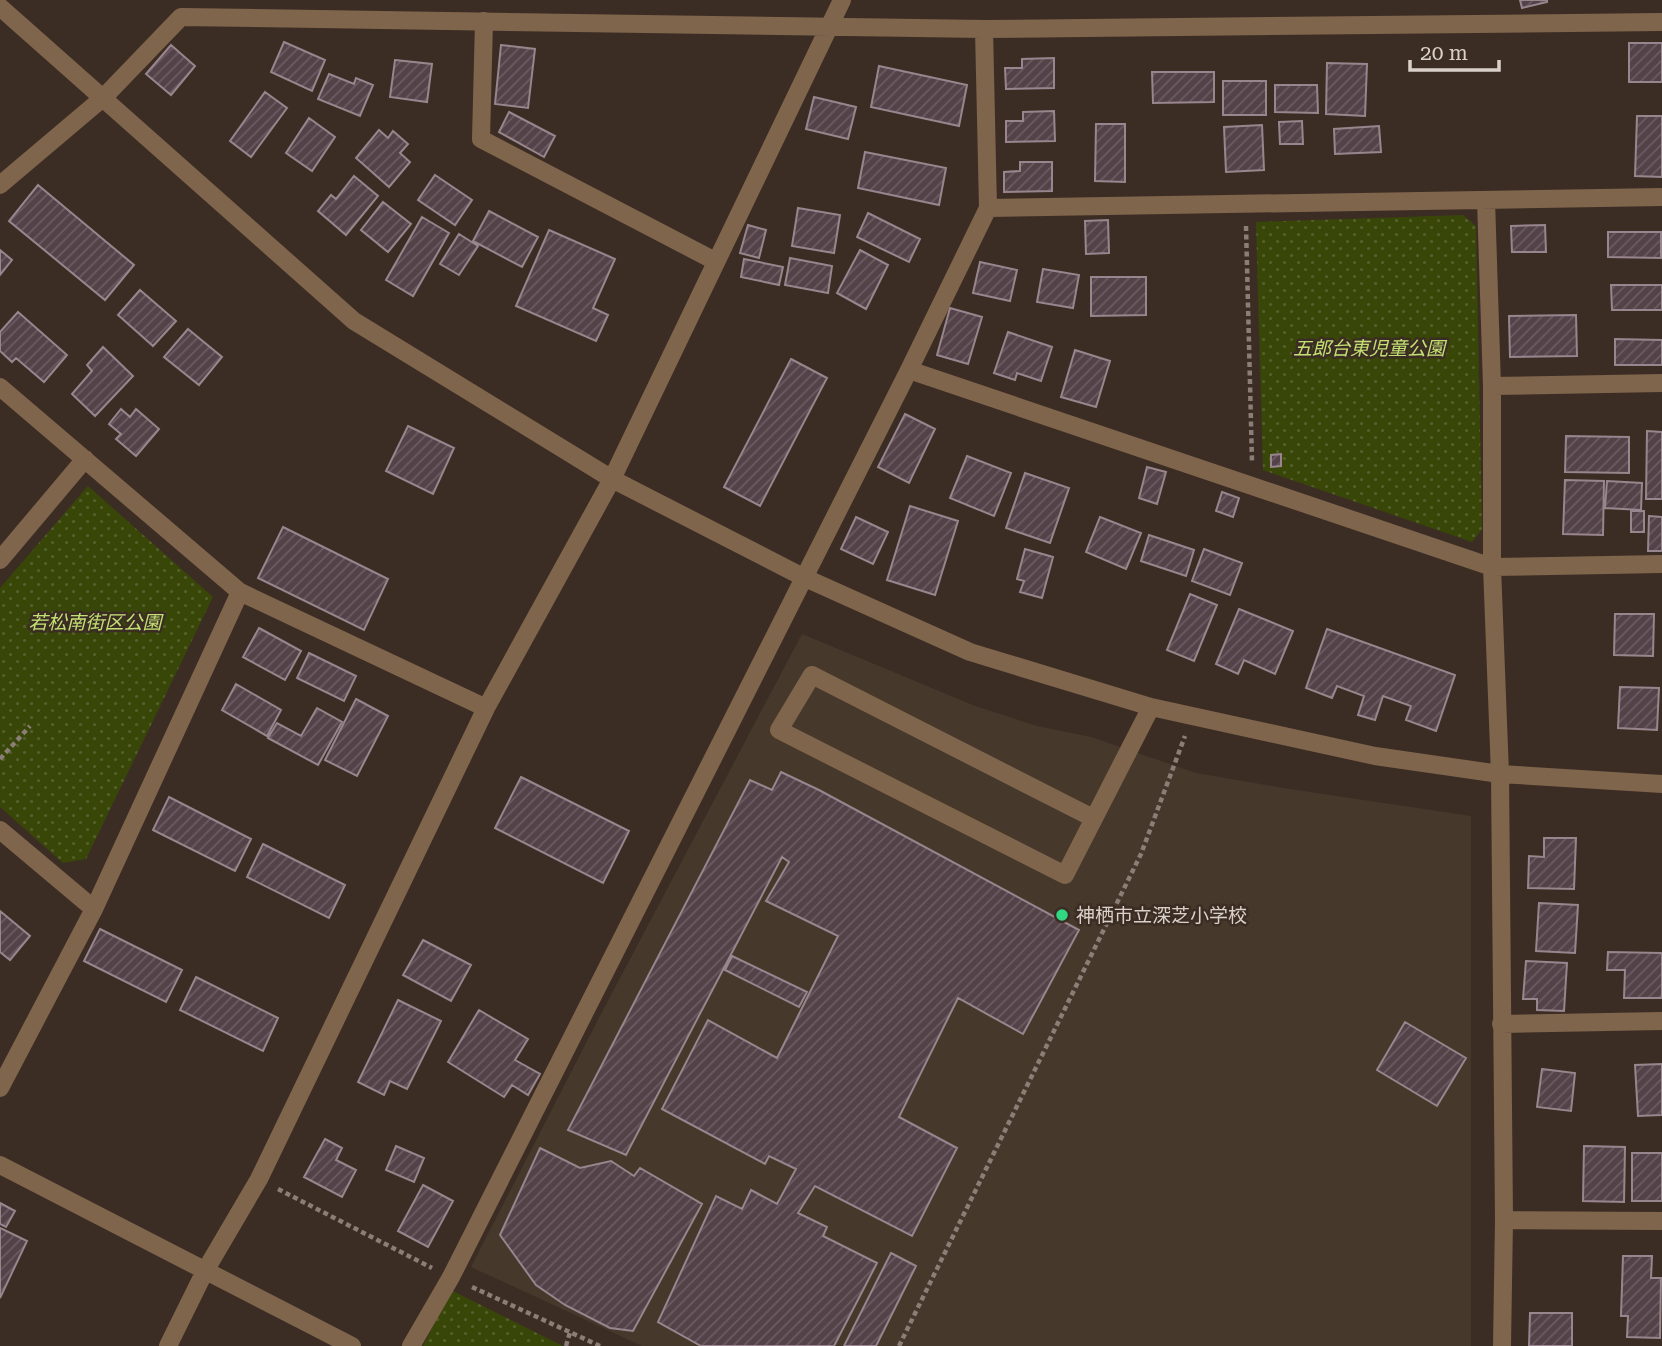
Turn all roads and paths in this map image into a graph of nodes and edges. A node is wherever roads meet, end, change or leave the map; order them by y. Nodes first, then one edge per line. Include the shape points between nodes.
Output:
1 (842, 0) edge
2 (0, 7) edge
3 (484, 21) junction
4 (1662, 22) edge
5 (828, 25) junction
6 (984, 29) junction
7 (104, 97) junction
8 (0, 185) edge
9 (1662, 197) edge
10 (1486, 200) junction
11 (1246, 204) junction
12 (988, 208) junction
13 (715, 261) junction
14 (909, 370) junction
15 (1662, 383) edge
16 (1492, 386) junction
17 (0, 387) edge
18 (85, 459) junction
19 (612, 479) junction
20 (1252, 486) junction
21 (0, 560) edge
22 (1662, 564) edge
23 (1492, 566) junction
24 (803, 577) junction
25 (240, 592) junction
26 (1151, 707) junction
27 (486, 708) junction
28 (1192, 715) junction
29 (30, 726) dead end
30 (0, 759) edge
31 (1500, 774) junction
32 (1662, 784) edge
33 (1093, 818) dead end
34 (0, 830) edge
35 (94, 909) junction
36 (1662, 1021) edge
37 (1501, 1024) junction
38 (0, 1088) edge
39 (0, 1165) edge
40 (1504, 1220) junction
41 (1662, 1221) edge
42 (205, 1272) junction
43 (570, 1332) dead end
44 (168, 1346) edge
45 (352, 1346) edge
46 (411, 1346) edge
47 (566, 1346) edge
48 (898, 1346) edge
49 (1502, 1346) edge

1 - 5 street
2 - 7 street
3 - 5 street
3 - 7 street via 181,17
3 - 13 street via 481,139
4 - 6 street
5 - 6 street
5 - 13 street
6 - 12 street
7 - 8 street
7 - 19 street via 354,321
9 - 10 street
10 - 11 street
10 - 16 street
11 - 12 street
11 - 20 path
12 - 14 street
13 - 19 street
14 - 20 street
14 - 24 street
15 - 16 street
16 - 23 street
17 - 18 street
18 - 21 street
18 - 25 street
19 - 24 street
19 - 27 street
20 - 23 street
22 - 23 street
23 - 31 street
24 - 26 street via 970,652
24 - 46 street via 451,1277
25 - 27 street
25 - 35 street
26 - 28 street
26 - 33 street via 1065,875 779,730 812,675
27 - 42 street via 259,1179
28 - 31 street via 1375,756
28 - 48 path via 1141,854
29 - 30 path
31 - 32 street
31 - 37 street
34 - 35 street
35 - 38 street
36 - 37 street
37 - 40 street
39 - 42 street
40 - 41 street
40 - 49 street
42 - 44 street
42 - 45 street
43 - 47 path

